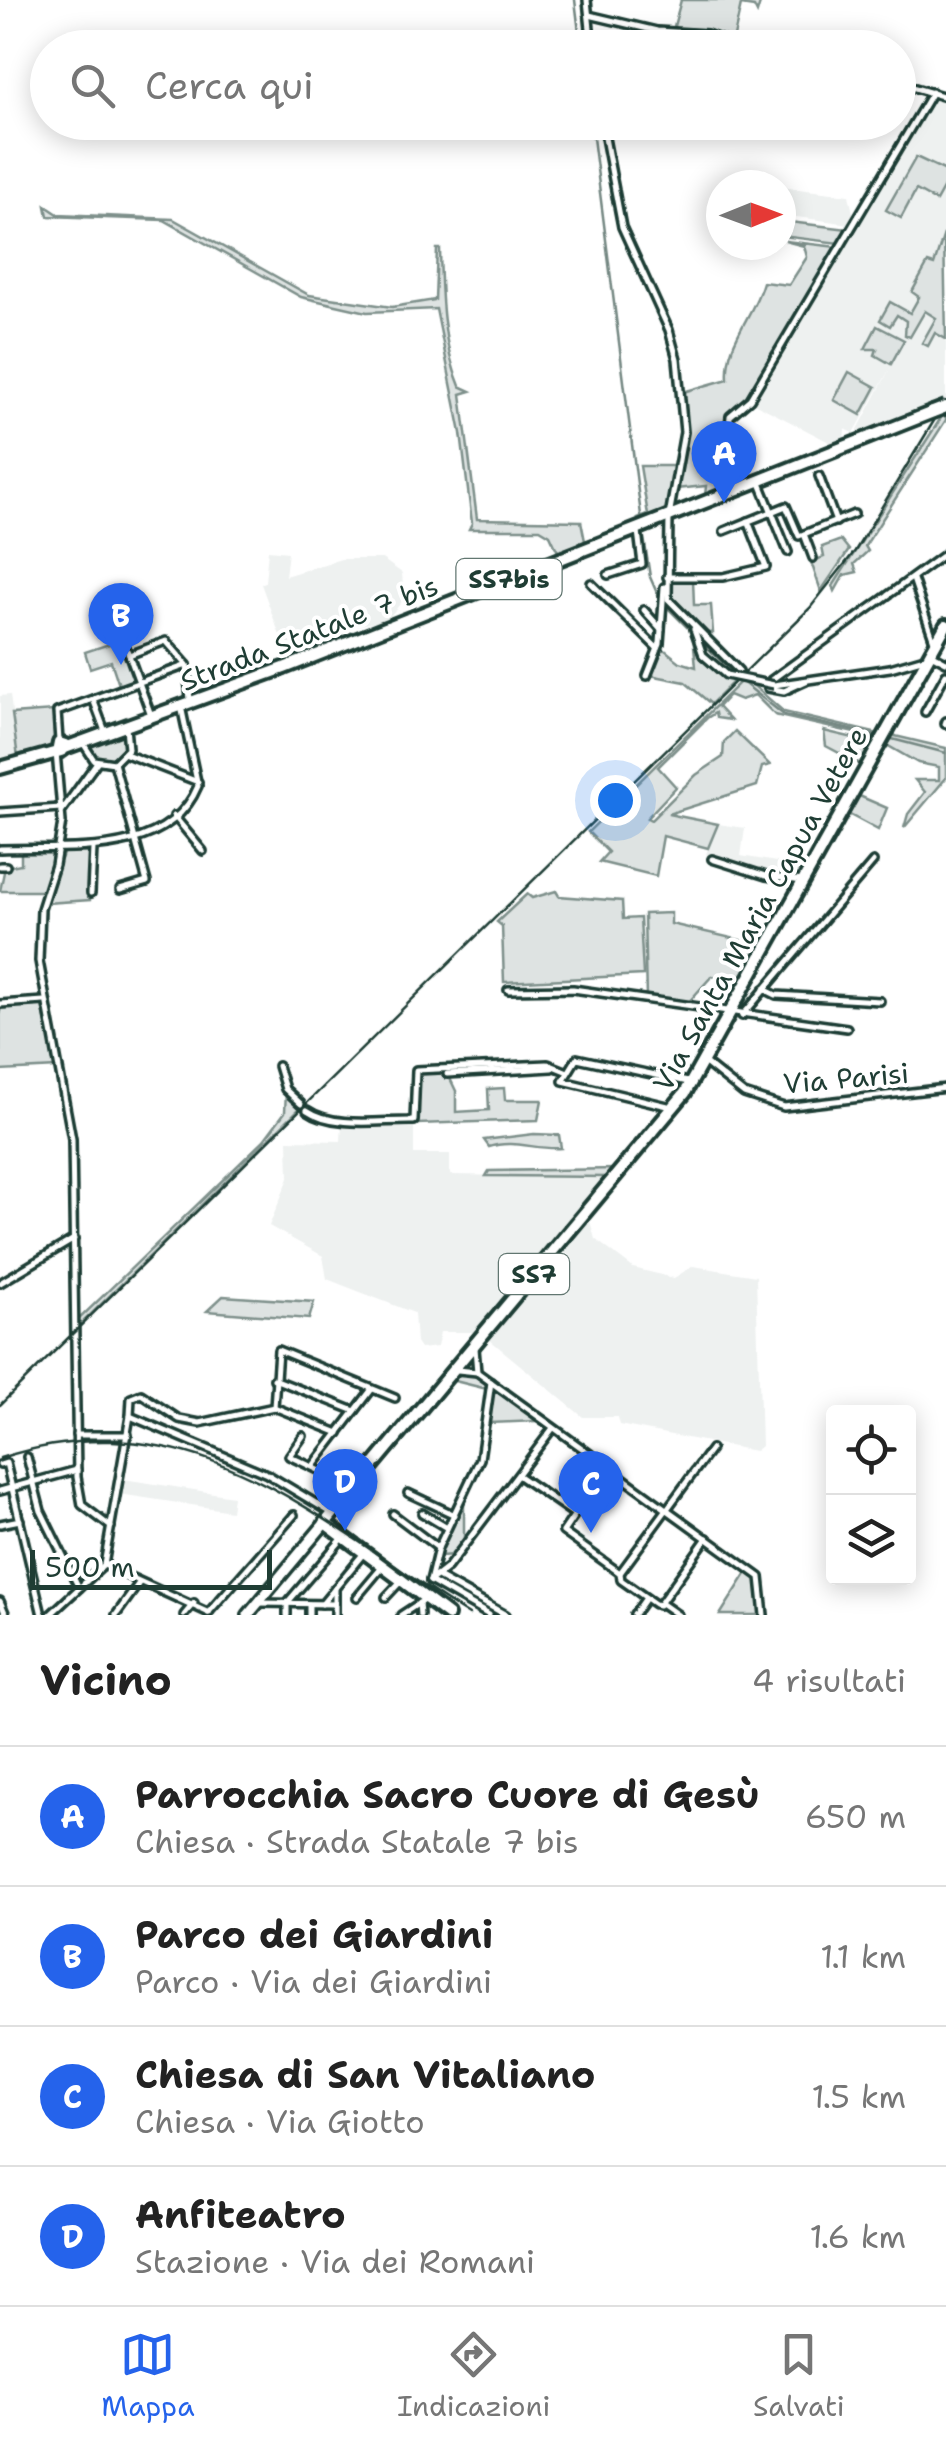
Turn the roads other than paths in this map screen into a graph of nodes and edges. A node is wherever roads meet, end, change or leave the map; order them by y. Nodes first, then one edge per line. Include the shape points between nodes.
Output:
1 (587, 0) edge
2 (589, 14) junction
3 (590, 30) edge
4 (652, 30) edge
5 (916, 88) edge
6 (932, 92) junction
7 (946, 97) edge
8 (916, 119) edge
9 (605, 140) edge
10 (903, 140) edge
11 (946, 407) edge
12 (818, 476) dead end
13 (759, 480) junction
14 (723, 495) junction
15 (771, 511) junction
16 (854, 514) dead end
17 (670, 516) junction
18 (748, 520) junction
19 (836, 522) junction
20 (638, 528) junction
21 (724, 531) dead end
22 (804, 534) junction
23 (788, 552) dead end
24 (946, 553) edge
25 (813, 558) dead end
26 (665, 567) junction
27 (608, 576) dead end
28 (667, 577) junction
29 (913, 579) junction
30 (591, 583) dead end
31 (644, 610) dead end
32 (946, 625) edge
33 (661, 629) junction
34 (694, 629) junction
35 (123, 640) dead end
36 (657, 648) junction
37 (931, 652) junction
38 (129, 655) junction
39 (946, 662) edge
40 (187, 665) junction
41 (739, 671) dead end
42 (946, 674) edge
43 (647, 676) dead end
44 (806, 680) junction
45 (139, 682) junction
46 (93, 699) junction
47 (186, 704) junction
48 (925, 712) dead end
49 (152, 718) junction
50 (126, 727) junction
51 (106, 735) junction
52 (80, 744) junction
53 (59, 746) junction
54 (126, 754) junction
55 (97, 762) junction
56 (114, 763) junction
57 (0, 768) edge
58 (198, 782) junction
59 (61, 810) junction
60 (0, 812) edge
61 (174, 816) junction
62 (136, 839) junction
63 (58, 846) junction
64 (93, 848) junction
65 (0, 849) edge
66 (203, 851) dead end
67 (712, 859) dead end
68 (874, 862) dead end
69 (802, 881) junction
70 (120, 890) dead end
71 (91, 893) dead end
72 (764, 989) junction
73 (508, 990) dead end
74 (44, 1002) junction
75 (880, 1002) dead end
76 (0, 1004) edge
77 (728, 1014) junction
78 (742, 1016) junction
79 (847, 1028) dead end
80 (704, 1062) junction
81 (278, 1066) dead end
82 (552, 1068) junction
83 (568, 1072) junction
84 (447, 1074) dead end
85 (691, 1083) junction
86 (946, 1088) edge
87 (301, 1104) dead end
88 (675, 1107) junction
89 (307, 1110) dead end
90 (74, 1239) junction
91 (0, 1283) edge
92 (472, 1367) junction
93 (274, 1379) junction
94 (491, 1382) junction
95 (372, 1388) junction
96 (395, 1398) dead end
97 (274, 1407) junction
98 (355, 1411) junction
99 (130, 1416) junction
100 (554, 1428) junction
101 (339, 1433) junction
102 (76, 1435) junction
103 (128, 1435) junction
104 (303, 1436) dead end
105 (711, 1448) dead end
106 (27, 1457) dead end
107 (0, 1465) edge
108 (313, 1466) junction
109 (607, 1466) junction
110 (76, 1470) junction
111 (518, 1475) junction
112 (34, 1482) junction
113 (354, 1487) junction
114 (12, 1488) junction
115 (0, 1490) edge
116 (408, 1493) dead end
117 (667, 1509) junction
118 (332, 1513) junction
119 (422, 1513) dead end
120 (393, 1514) dead end
121 (455, 1514) junction
122 (574, 1514) junction
123 (294, 1515) dead end
124 (20, 1520) junction
125 (324, 1523) junction
126 (0, 1524) edge
127 (111, 1527) junction
128 (447, 1528) junction
129 (707, 1538) junction
130 (342, 1539) junction
131 (438, 1548) junction
132 (363, 1554) junction
133 (104, 1566) junction
134 (383, 1566) junction
135 (448, 1568) junction
136 (620, 1573) junction
137 (433, 1578) junction
138 (403, 1579) junction
139 (139, 1583) junction
140 (447, 1583) junction
141 (335, 1586) junction
142 (78, 1588) junction
143 (356, 1596) dead end
144 (386, 1597) dead end
145 (646, 1598) junction
146 (426, 1600) junction
147 (0, 1601) edge
148 (194, 1603) junction
149 (259, 1603) junction
150 (287, 1603) junction
151 (309, 1604) junction
152 (322, 1604) junction
153 (335, 1604) junction
154 (658, 1604) junction
155 (210, 1614) edge
156 (6, 1615) edge
157 (42, 1615) edge
158 (50, 1615) edge
159 (116, 1615) edge
160 (184, 1615) edge
161 (248, 1615) edge
162 (287, 1615) edge
163 (308, 1615) edge
164 (334, 1615) edge
165 (401, 1615) edge
166 (420, 1615) edge
167 (448, 1615) edge
168 (489, 1615) edge
169 (506, 1615) edge
170 (634, 1615) edge
171 (678, 1615) edge
172 (764, 1615) edge

1 - 2 street
2 - 3 street
2 - 4 street
5 - 6 street
6 - 7 street
6 - 8 street
9 - 17 street via 622,227 677,359 684,432
10 - 14 street via 750,398 730,416
11 - 13 main road, Strada Statale 7 bis / SS7bis, bridge
12 - 19 street
13 - 14 main road, Strada Statale 7 bis / SS7bis
13 - 15 street
14 - 17 main road, Strada Statale 7 bis / SS7bis
15 - 18 street
15 - 22 street via 786,506 799,536
15 - 23 street
16 - 19 street
17 - 20 main road, Strada Statale 7 bis / SS7bis
17 - 26 street
18 - 21 street
18 - 28 street via 766,566 723,577
19 - 22 street
20 - 27 street via 642,564
20 - 47 main road, Strada Statale 7 bis / SS7bis
22 - 25 street
24 - 29 street
26 - 28 street
26 - 33 street
28 - 34 street via 668,599
29 - 37 street
29 - 44 street via 768,688 784,691
30 - 36 street
31 - 33 street
32 - 37 main road, Via Santa Maria Capua Vetere / SS7
33 - 36 street
34 - 41 street
34 - 44 street, bridge via 703,656 726,675 774,685
35 - 38 street
36 - 43 street
37 - 39 street
37 - 44 street
37 - 69 main road, Via Santa Maria Capua Vetere / SS7
38 - 40 street via 166,641
38 - 45 street
40 - 45 street
40 - 47 street
42 - 48 street
45 - 46 street
45 - 49 street
46 - 51 street
46 - 53 street via 57,712
47 - 49 main road, Strada Statale 7 bis / SS7bis
47 - 58 street
49 - 50 main road, Strada Statale 7 bis / SS7bis
50 - 51 main road, Strada Statale 7 bis / SS7bis
50 - 54 street
51 - 52 main road, Strada Statale 7 bis / SS7bis
52 - 53 main road, SS7bis
52 - 55 street
53 - 57 main road, SS7bis
53 - 59 street
54 - 56 street
54 - 58 street
55 - 56 street
55 - 59 street
56 - 62 street
58 - 61 street
59 - 60 street
59 - 63 street
61 - 62 street
61 - 66 street
62 - 64 street
62 - 70 street via 148,882
63 - 64 street
63 - 65 street
63 - 74 street via 38,934
64 - 71 street
67 - 69 street
68 - 72 street
69 - 77 main road, Via Santa Maria Capua Vetere / SS7
72 - 75 street
72 - 78 street
73 - 77 street via 573,989
74 - 76 street
74 - 90 street via 69,1116
77 - 78 street
77 - 80 main road, Via Santa Maria Capua Vetere / SS7
78 - 79 street
80 - 85 main road, Via Santa Maria Capua Vetere / SS7
80 - 86 street, Via Parisi via 744,1094 784,1107
81 - 87 street via 286,1089
82 - 83 street
82 - 84 street
82 - 89 street via 416,1070 414,1121 340,1120
83 - 85 street via 576,1058
83 - 88 street via 563,1081
85 - 88 main road, Via Santa Maria Capua Vetere / SS7
88 - 92 main road, Via Santa Maria Capua Vetere / SS7 via 475,1348
90 - 91 street
90 - 102 street
92 - 94 street
92 - 113 main road, Via Santa Maria Capua Vetere / SS7 via 455,1371
93 - 95 street via 278,1350
93 - 97 street
93 - 98 street
94 - 100 street
94 - 121 street via 480,1459
95 - 96 street
95 - 98 street
97 - 99 street via 200,1423 168,1413 141,1394 130,1398
97 - 101 street
98 - 101 street
99 - 103 street
99 - 118 street via 267,1474
100 - 109 street
100 - 111 street
101 - 108 street
102 - 103 street
102 - 110 street
103 - 127 street
104 - 108 street via 289,1456
105 - 117 street
106 - 112 street
107 - 114 street via 6,1463
108 - 113 street
109 - 117 street
109 - 122 street
110 - 112 street
110 - 127 street via 82,1504
111 - 122 street
111 - 135 street
112 - 114 street
112 - 142 street
113 - 118 main road, Via Santa Maria Capua Vetere / SS7
114 - 115 street
114 - 124 street
116 - 121 street
117 - 129 street
117 - 136 street
118 - 125 main road, Via Santa Maria Capua Vetere / SS7
119 - 128 street
120 - 131 street
121 - 128 street
122 - 136 street via 564,1534
123 - 155 street
124 - 126 street
124 - 157 street
125 - 130 main road
125 - 149 main road, Via Santa Maria Capua Vetere / SS7
127 - 133 street
128 - 131 street
129 - 154 street
129 - 172 street via 762,1580
130 - 132 main road
130 - 150 street
131 - 137 street
132 - 134 main road
132 - 141 street
133 - 139 street
133 - 142 street
134 - 138 main road
134 - 143 street
135 - 137 street
135 - 140 street
136 - 145 street
137 - 140 street
137 - 168 street
138 - 144 street
138 - 146 main road
139 - 148 street
139 - 159 street
140 - 169 street
141 - 152 street
141 - 153 street
142 - 158 street
145 - 154 street
145 - 170 street
146 - 165 street
146 - 166 street
146 - 167 main road
147 - 156 street
148 - 155 street
148 - 160 street
149 - 150 street
149 - 161 main road, Via Santa Maria Capua Vetere / SS7
150 - 151 street
150 - 162 street
151 - 152 street
151 - 163 street
152 - 153 street
153 - 164 street
154 - 171 street

